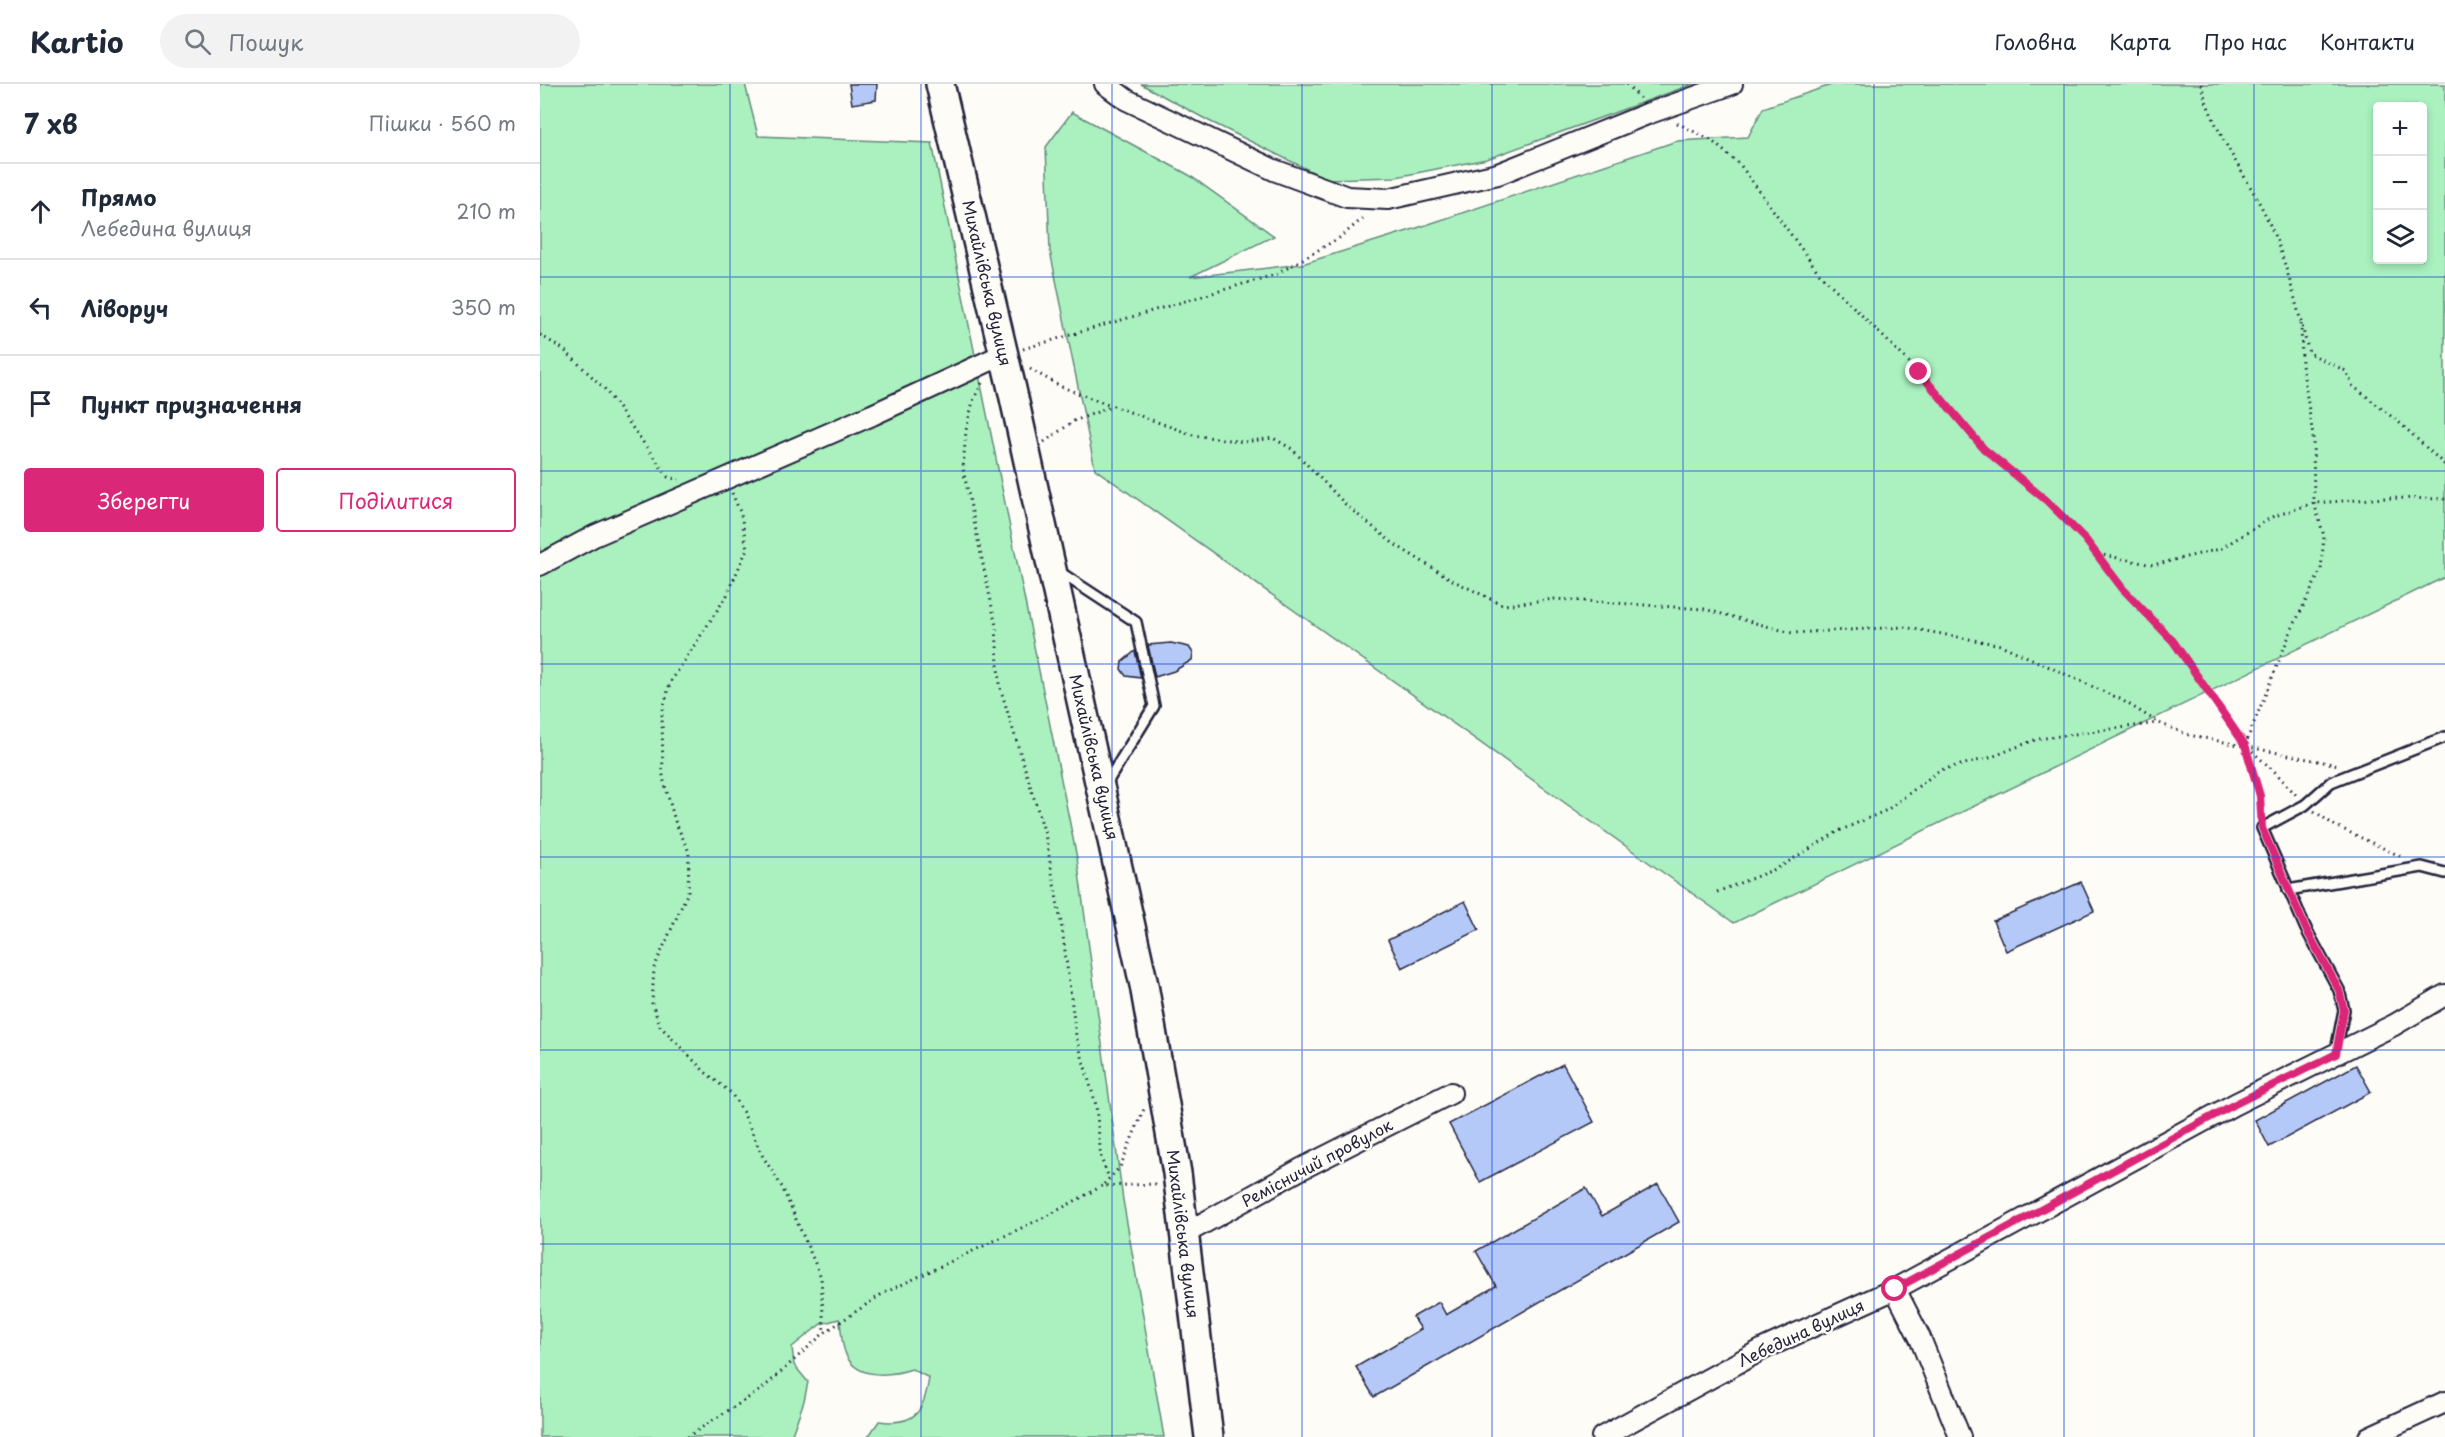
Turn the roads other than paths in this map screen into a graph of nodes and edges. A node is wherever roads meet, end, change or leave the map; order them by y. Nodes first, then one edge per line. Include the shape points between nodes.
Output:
1 (940, 84) edge
2 (1105, 84) edge
3 (1732, 84) edge
4 (998, 357) junction
5 (540, 565) edge
6 (1051, 566) junction
7 (2445, 737) edge
8 (1102, 789) junction
9 (2445, 873) edge
10 (2288, 890) junction
11 (2445, 995) edge
12 (2336, 1054) junction
13 (1451, 1093) dead end
14 (1184, 1234) junction
15 (1895, 1289) junction
16 (2445, 1402) edge
17 (1209, 1437) edge
18 (1602, 1437) edge
19 (1960, 1437) edge
20 (2369, 1437) edge

1 - 4 main road, Михайлівська вулиця
2 - 3 street via 1127,100 1274,170 1347,197 1388,199 1498,174
4 - 5 street via 594,536
4 - 6 main road, Михайлівська вулиця via 1026,454
6 - 8 main road, Михайлівська вулиця
6 - 8 lane via 1136,622 1154,706
7 - 10 lane via 2331,782 2305,805 2262,828
8 - 14 main road, Михайлівська вулиця via 1144,985
9 - 10 lane via 2422,867
10 - 12 lane via 2339,990 2344,1010
11 - 12 street, Лебедина вулиця
12 - 15 street, Лебедина вулиця via 2235,1104
13 - 14 street, Ремісничий провулок
14 - 17 main road, Михайлівська вулиця
15 - 18 street, Лебедина вулиця via 1765,1348
15 - 19 street via 1920,1338
16 - 20 street

